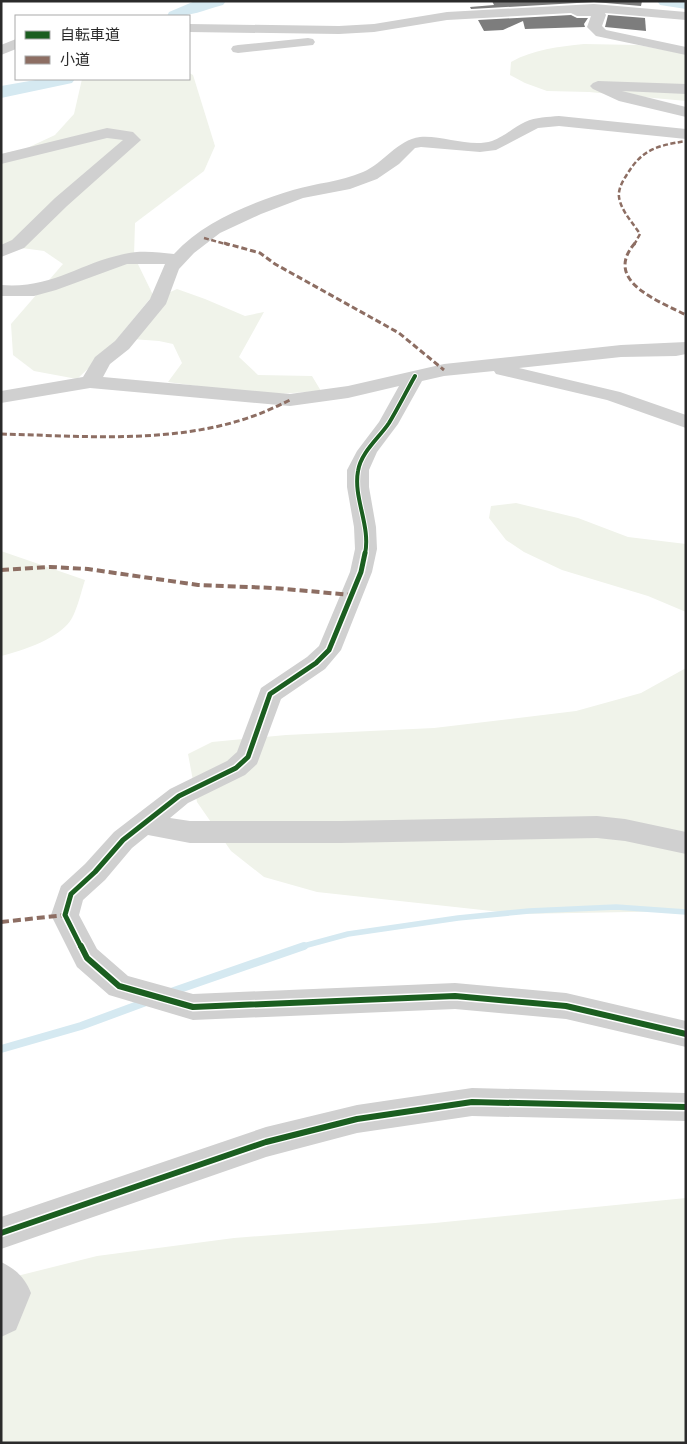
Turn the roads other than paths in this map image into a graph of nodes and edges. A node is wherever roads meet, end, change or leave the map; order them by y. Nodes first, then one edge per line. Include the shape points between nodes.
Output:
1 (568, 9) junction
2 (686, 16) edge
3 (190, 28) edge
4 (365, 28) junction
5 (15, 44) edge
6 (238, 50) dead end
7 (1, 51) edge
8 (686, 51) edge
9 (686, 89) edge
10 (686, 112) edge
11 (686, 134) edge
12 (1, 159) edge
13 (1, 252) edge
14 (178, 260) junction
15 (1, 290) edge
16 (686, 348) edge
17 (483, 366) junction
18 (415, 376) junction
19 (90, 382) junction
20 (1, 397) edge
21 (686, 422) edge
22 (142, 824) junction
23 (686, 843) edge
24 (686, 1034) edge
25 (686, 1107) edge
26 (1, 1233) edge
27 (1, 1278) edge
28 (1, 1320) edge

1 - 2 street via 594,8
1 - 4 street via 447,16
1 - 8 street via 572,12 597,12 599,15 594,27 601,33
3 - 4 street
4 - 6 street via 297,44
5 - 7 street
9 - 10 street via 598,86 624,98
11 - 14 street via 559,121 532,124 496,145 480,147 421,142 409,145 371,175 344,185 299,194 214,229
12 - 13 street via 107,133 128,135 133,140 18,244
14 - 15 street via 127,258 37,291
14 - 19 street via 171,268 159,300 122,345 102,361
16 - 17 street via 621,351
17 - 18 street
17 - 21 street via 613,396
18 - 19 street via 348,392 290,400
18 - 22 street via 358,470 366,549 361,572 329,650 316,663 270,694 248,757 236,768 179,796
19 - 20 street
22 - 23 street via 190,832 597,827
22 - 24 street via 71,894 65,915 87,958 118,986 193,1007 465,997 566,1006
25 - 26 street via 472,1102 357,1119 266,1142
27 - 28 street via 14,1293

